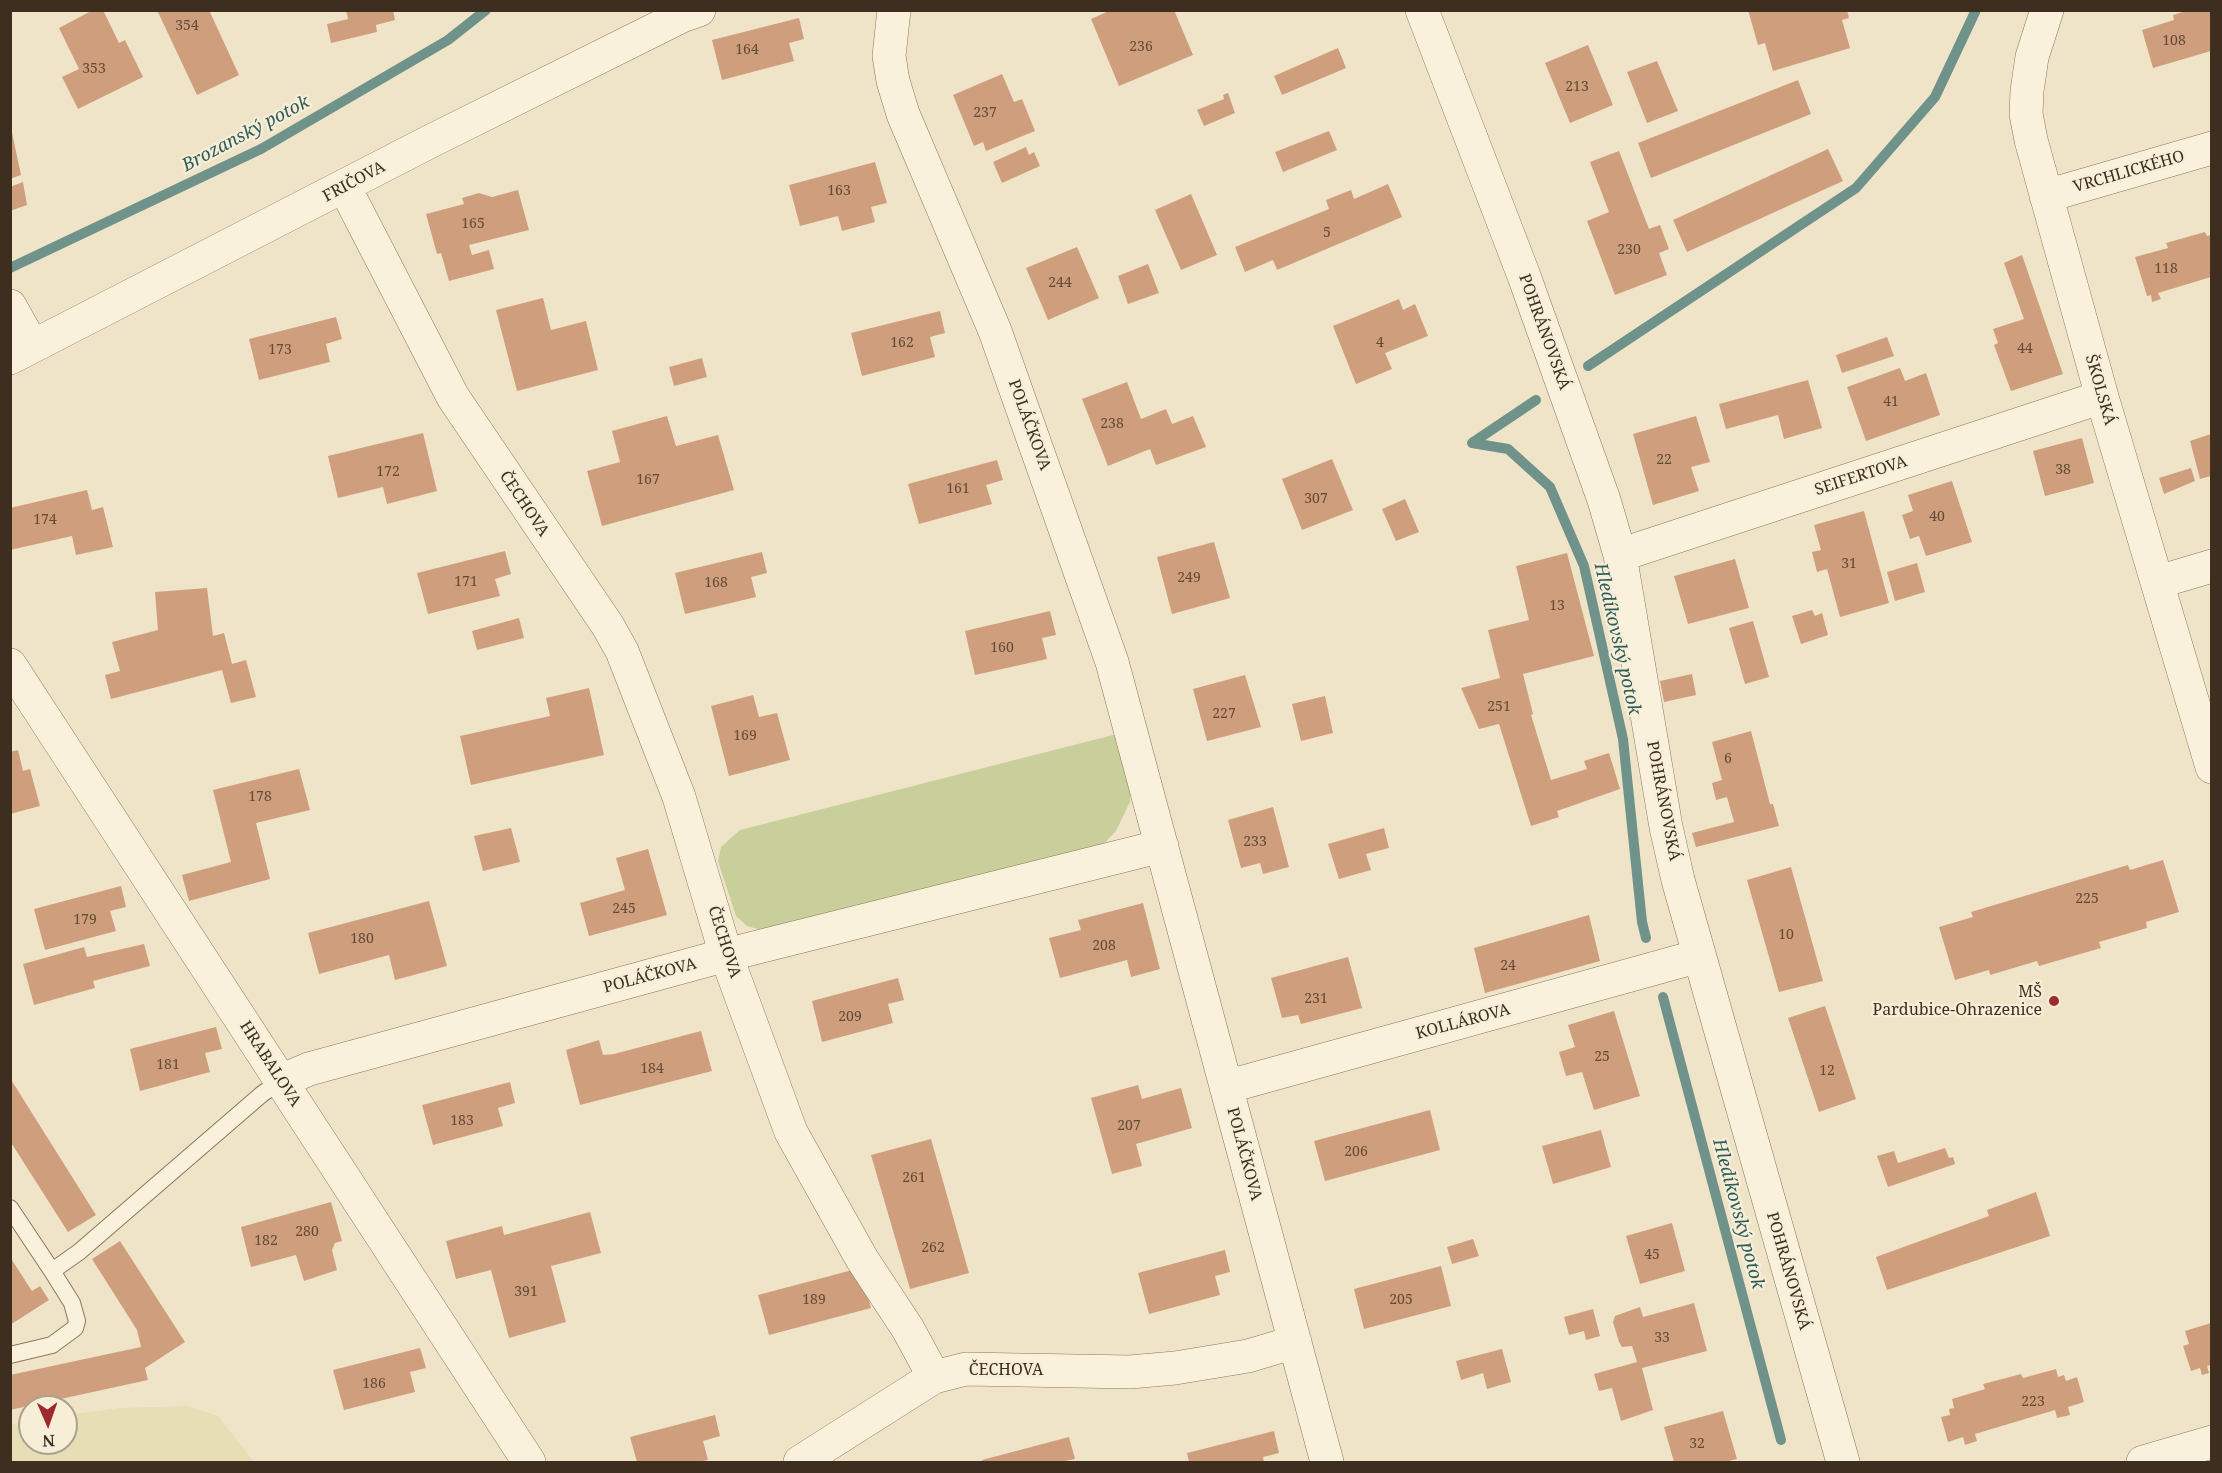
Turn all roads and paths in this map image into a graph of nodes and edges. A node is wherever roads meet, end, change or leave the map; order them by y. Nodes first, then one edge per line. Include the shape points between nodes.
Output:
1 (699, 10) edge
2 (894, 10) edge
3 (1422, 10) edge
4 (2047, 10) edge
5 (2211, 148) edge
6 (345, 188) junction
7 (2046, 196) junction
8 (10, 306) edge
9 (21, 351) edge
10 (2102, 397) junction
11 (1620, 555) junction
12 (2211, 566) edge
13 (2158, 582) junction
14 (10, 665) edge
15 (2211, 767) edge
16 (1162, 846) junction
17 (726, 955) junction
18 (1699, 956) junction
19 (281, 1081) junction
20 (1227, 1087) junction
21 (10, 1208) edge
22 (52, 1271) junction
23 (1295, 1342) junction
24 (10, 1355) edge
25 (934, 1377) junction
26 (2211, 1443) edge
27 (1839, 1461) edge
28 (529, 1462) edge
29 (800, 1462) edge
30 (1327, 1462) edge
31 (2143, 1462) edge

1 - 6 street, FRIČOVA via 441,136
2 - 16 street, POLÁČKOVA via 889,56 896,92 995,331 1099,619
3 - 11 street, POHRÁNOVSKÁ via 1524,276
4 - 7 street, ŠKOLSKÁ via 2032,57 2026,114
5 - 7 street, VRCHLICKÉHO
6 - 9 street, FRIČOVA
6 - 17 street, ČECHOVA via 453,397 622,651 680,797
7 - 10 street, ŠKOLSKÁ
8 - 9 street
10 - 11 street, SEIFERTOVA
10 - 13 street, ŠKOLSKÁ
11 - 18 street, POHRÁNOVSKÁ via 1666,827
12 - 13 street
13 - 15 street, ŠKOLSKÁ
14 - 19 street, HRABALOVA
16 - 17 street, POLÁČKOVA
16 - 20 street, POLÁČKOVA
17 - 19 street, POLÁČKOVA via 309,1069
17 - 25 street, ČECHOVA via 791,1132
18 - 20 street, KOLLÁROVA
18 - 27 street, POHRÁNOVSKÁ
19 - 22 lane
19 - 28 street, HRABALOVA
20 - 23 street, POLÁČKOVA
21 - 22 lane
22 - 24 lane via 72,1303 75,1328 52,1345
23 - 25 street, ČECHOVA via 1248,1356 1174,1368 1130,1372 966,1370
23 - 30 street, POLÁČKOVA
25 - 29 street
26 - 31 street

